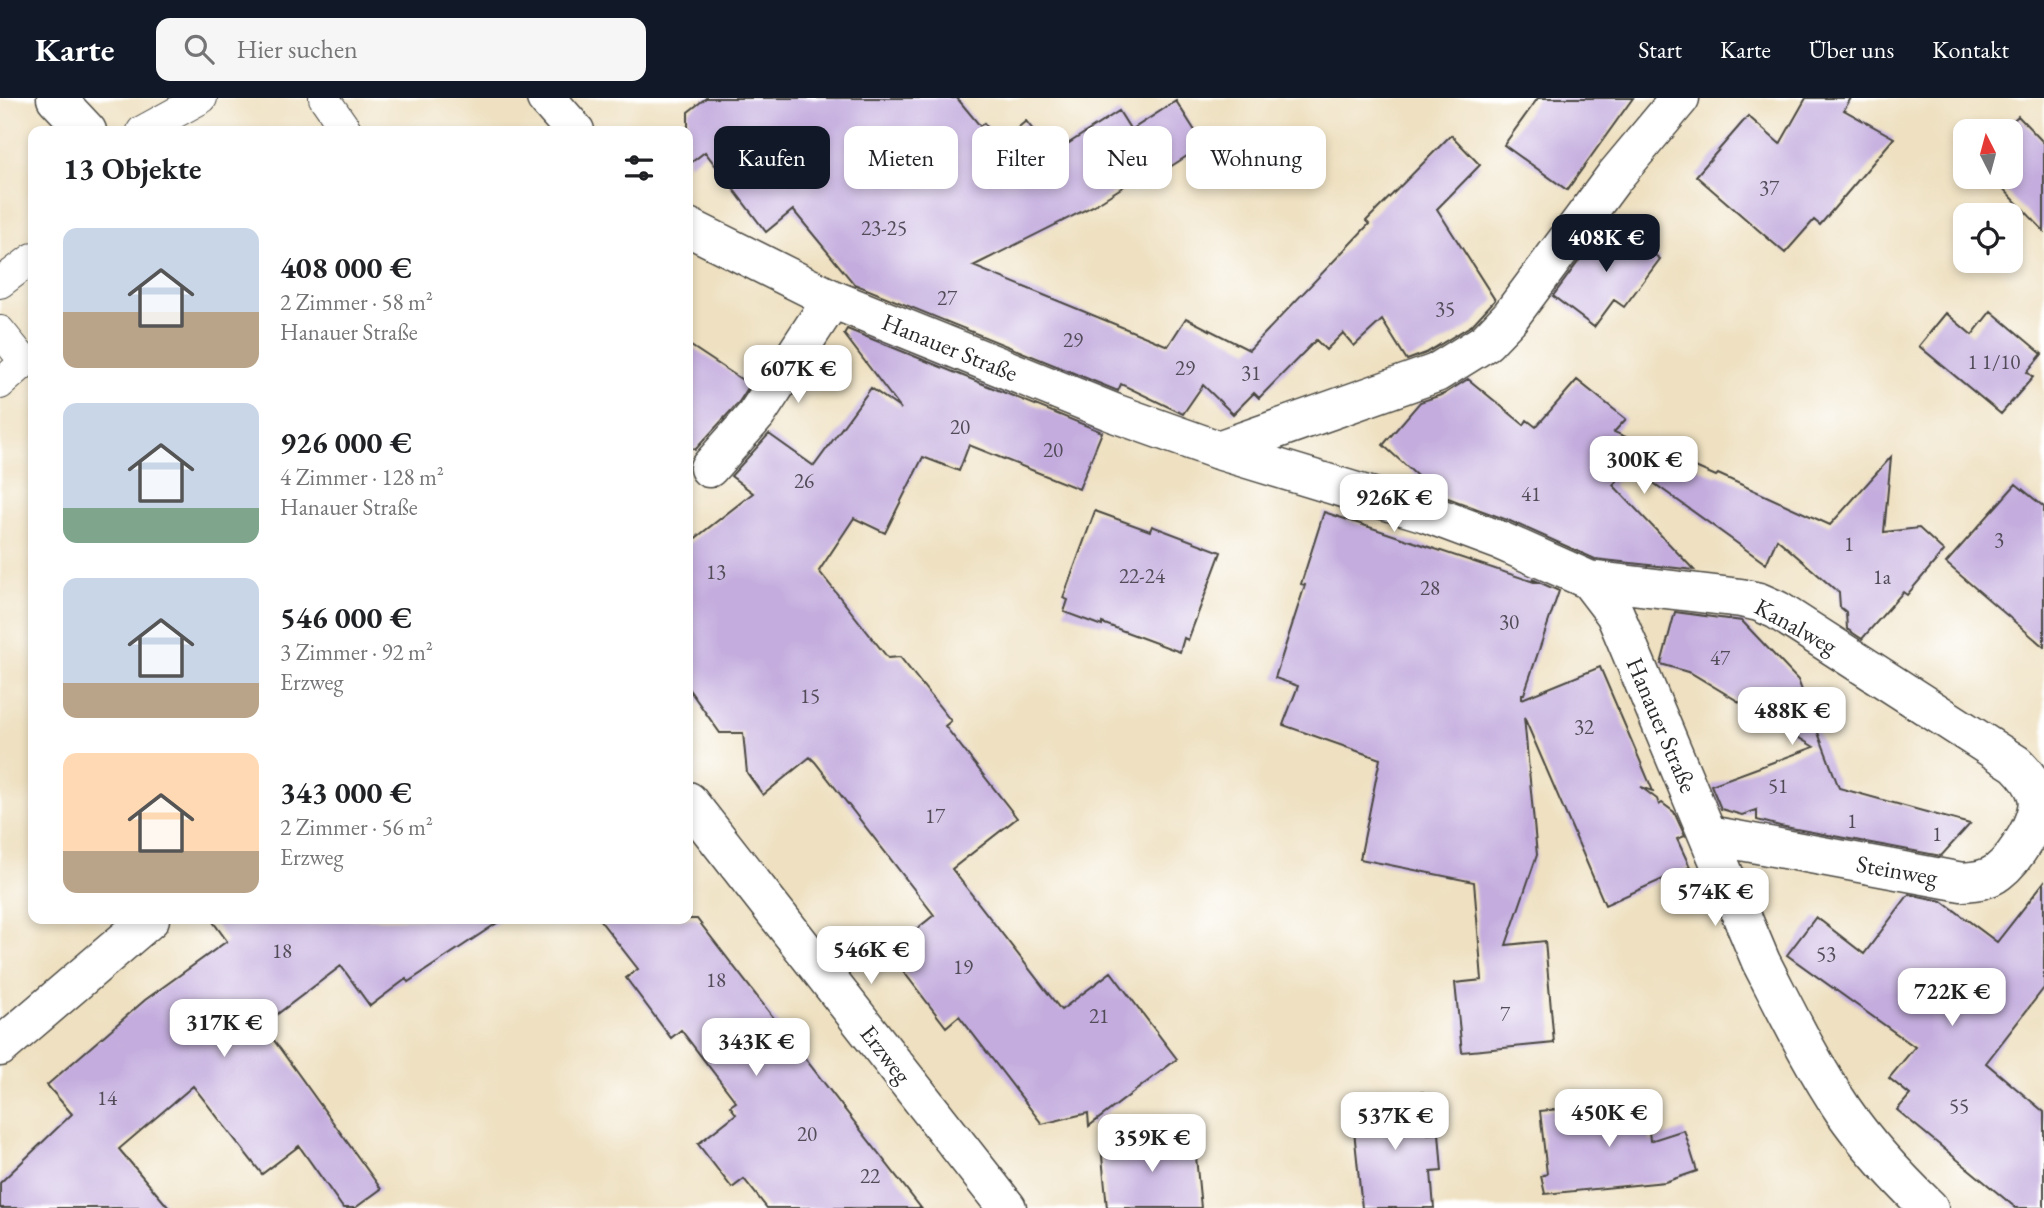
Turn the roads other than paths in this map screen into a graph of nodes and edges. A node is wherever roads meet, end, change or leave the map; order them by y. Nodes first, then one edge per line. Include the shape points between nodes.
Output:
1 (56, 98) edge
2 (202, 98) edge
3 (324, 98) edge
4 (546, 98) edge
5 (1680, 98) edge
6 (82, 126) edge
7 (151, 126) edge
8 (343, 126) edge
9 (571, 126) edge
10 (693, 230) edge
11 (28, 262) edge
12 (0, 283) edge
13 (832, 299) junction
14 (0, 331) edge
15 (0, 384) edge
16 (1218, 450) junction
17 (709, 468) dead end
18 (1589, 580) junction
19 (2037, 797) joint
20 (693, 807) edge
21 (1709, 835) junction
22 (144, 924) edge
23 (0, 1047) edge
24 (1007, 1208) edge
25 (1929, 1208) edge

1 - 6 street
2 - 7 lane
3 - 8 lane
4 - 9 street
5 - 16 street via 1486,342 1436,373
10 - 13 street, Hanauer Straße
11 - 12 lane
13 - 16 street, Hanauer Straße
13 - 17 street via 757,415
14 - 15 lane via 25,362
16 - 18 street, Hanauer Straße via 1426,513
18 - 19 street, Kanalweg via 1741,598 1777,610 2016,764
18 - 21 street, Hanauer Straße via 1615,614
19 - 21 street, Steinweg via 2037,811 2026,837 2000,871 1975,881
20 - 24 street, Erzweg
21 - 25 street, Hanauer Straße via 1761,962 1843,1109
22 - 23 street

